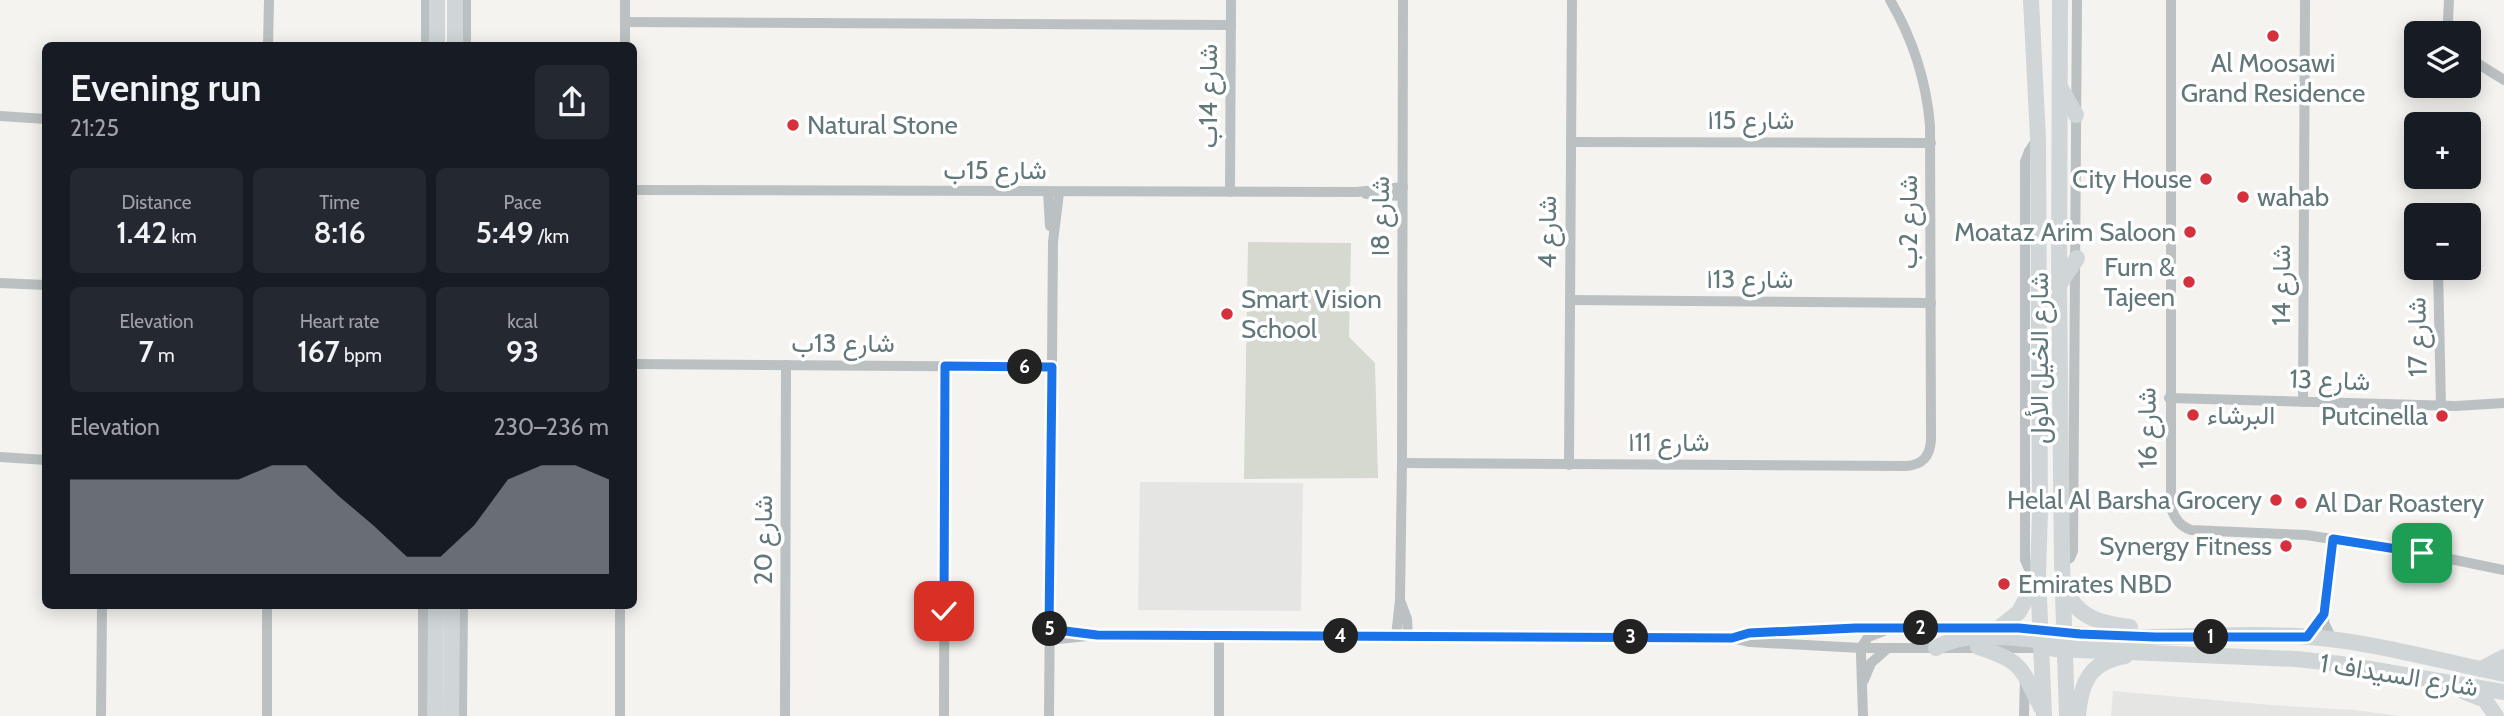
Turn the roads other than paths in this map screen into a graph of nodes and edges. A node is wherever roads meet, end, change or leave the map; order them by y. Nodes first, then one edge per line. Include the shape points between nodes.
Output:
1 (268, 0) edge
2 (426, 0) edge
3 (437, 0) edge
4 (455, 0) edge
5 (466, 0) edge
6 (625, 0) edge
7 (1231, 0) edge
8 (1403, 0) edge
9 (1572, 0) edge
10 (1890, 0) edge
11 (2031, 0) edge
12 (2060, 0) edge
13 (2077, 0) edge
14 (2171, 0) edge
15 (2305, 0) edge
16 (2449, 0) edge
17 (2448, 21) edge
18 (625, 22) junction
19 (1231, 25) junction
20 (268, 42) edge
21 (432, 42) edge
22 (432, 42) edge
23 (455, 42) edge
24 (466, 42) edge
25 (625, 42) edge
26 (2481, 66) edge
27 (2504, 80) edge
28 (2060, 86) junction
29 (2076, 115) junction
30 (0, 116) edge
31 (42, 119) edge
32 (2038, 138) junction
33 (1571, 142) junction
34 (1931, 143) junction
35 (637, 190) edge
36 (1230, 192) junction
37 (1402, 192) junction
38 (1053, 193) junction
39 (2077, 258) junction
40 (2438, 280) edge
41 (0, 283) edge
42 (42, 285) edge
43 (2059, 285) junction
44 (1570, 300) junction
45 (1931, 303) junction
46 (637, 364) edge
47 (786, 365) junction
48 (945, 366) junction
49 (1052, 367) junction
50 (2504, 394) edge
51 (2169, 398) junction
52 (2303, 402) junction
53 (2504, 403) edge
54 (2489, 404) junction
55 (2441, 406) junction
56 (1930, 452) joint
57 (0, 457) edge
58 (42, 460) edge
59 (1402, 464) junction
60 (1569, 464) junction
61 (2040, 512) junction
62 (2333, 539) junction
63 (2062, 563) junction
64 (2504, 570) edge
65 (2038, 575) junction
66 (2063, 582) junction
67 (1400, 600) junction
68 (102, 609) edge
69 (267, 609) edge
70 (423, 609) edge
71 (436, 609) edge
72 (452, 609) edge
73 (463, 609) edge
74 (620, 609) edge
75 (2324, 614) junction
76 (1898, 628) junction
77 (1999, 628) junction
78 (424, 633) junction
79 (1049, 635) junction
80 (1219, 636) junction
81 (1396, 636) junction
82 (1408, 636) junction
83 (2155, 637) junction
84 (2307, 637) junction
85 (1732, 638) junction
86 (2052, 640) junction
87 (2335, 640) junction
88 (1861, 648) junction
89 (1888, 648) junction
90 (1936, 648) junction
91 (1978, 648) junction
92 (2140, 653) junction
93 (436, 655) junction
94 (2504, 657) edge
95 (2481, 669) junction
96 (2504, 674) edge
97 (2025, 675) junction
98 (2432, 679) junction
99 (2452, 682) junction
100 (1863, 683) junction
101 (2504, 685) edge
102 (2504, 692) edge
103 (2048, 715) edge
104 (102, 716) edge
105 (267, 716) edge
106 (423, 716) edge
107 (435, 716) edge
108 (451, 716) edge
109 (463, 716) edge
110 (620, 716) edge
111 (785, 716) edge
112 (944, 716) edge
113 (1049, 716) edge
114 (1219, 716) edge
115 (1863, 716) edge
116 (2024, 716) edge
117 (2067, 716) edge
118 (2078, 716) edge
119 (2496, 716) edge

1 - 20 street
2 - 21 street
3 - 22 main road
4 - 23 main road
5 - 24 street
6 - 18 street
7 - 19 street, شارع 14ب
8 - 37 street, شارع 8ا
9 - 33 street, شارع 4
10 - 34 street, شارع 2ب via 1923,78
11 - 32 main road, شارع الخيل الأول
12 - 28 main road, شارع الخيل الأول
13 - 29 street
14 - 51 street, شارع 16
15 - 52 street, شارع 14
16 - 17 street
18 - 19 street
18 - 25 street
19 - 36 street, شارع 14ب
26 - 27 street
28 - 29 main road
28 - 43 main road, شارع الخيل الأول
29 - 39 street
30 - 31 street
32 - 61 main road, شارع الخيل الأول
32 - 65 street via 2025,162 2023,453 2025,560
33 - 34 street, شارع 15ا
33 - 44 street, شارع 4
34 - 45 street, شارع 2ب
35 - 38 street, شارع 15ب
36 - 37 street, شارع 15ب
36 - 38 street, شارع 15ب
37 - 59 street, شارع 8ا
38 - 49 street
39 - 43 main road
39 - 63 street via 2073,551
40 - 55 street, شارع 17
41 - 42 street
43 - 63 main road, شارع الخيل الأول
44 - 45 street, شارع 13ا
44 - 60 street, شارع 4
45 - 56 street, شارع 2ب
46 - 47 street, شارع 13ب
47 - 48 street, شارع 13ب
47 - 111 street, شارع 20
48 - 49 street, شارع 13ب
48 - 112 street
49 - 79 street
50 - 54 street
51 - 52 street, شارع 13
51 - 62 street, شارع 16 via 2171,508 2184,527
52 - 55 street, شارع 13
53 - 54 street, شارع 13
54 - 55 street, شارع 13
56 - 60 street, شارع 11ا via 1922,461 1906,466
57 - 58 street
59 - 60 street, شارع 11ا
59 - 67 street, شارع 8ا
61 - 65 main road, شارع الخيل الأول
61 - 86 main road via 2047,528
62 - 64 street, شارع 16
62 - 75 street
63 - 66 main road, شارع الخيل الأول
65 - 77 main road via 2023,607
65 - 86 main road, شارع الخيل الأول
66 - 83 main road via 2073,604 2091,619
66 - 86 main road, شارع الخيل الأول
67 - 81 street, شارع 8ا
67 - 82 street, شارع 8ا
68 - 104 street
69 - 105 street
70 - 78 street
71 - 93 main road
72 - 108 main road
73 - 109 street
74 - 110 street
75 - 84 street
75 - 87 street via 2326,629
76 - 77 street
76 - 85 street via 1749,633
76 - 88 street via 1870,635
77 - 86 street
78 - 93 main road
78 - 106 street
79 - 80 street
79 - 113 street
80 - 81 street
80 - 114 street
81 - 82 street
82 - 85 street
83 - 84 main road, شارع السيداف 1
83 - 86 main road, شارع السيداف 1
84 - 87 main road, شارع السيداف 1
85 - 88 street
86 - 90 main road via 1965,637
86 - 91 street
86 - 92 main road, شارع السيداف 1
86 - 103 main road, شارع الخيل الأول
86 - 117 main road, شارع الخيل الأول
87 - 95 main road, شارع السيداف 1
88 - 89 street
88 - 100 street
89 - 90 street
89 - 100 street via 1871,663
90 - 91 street
91 - 97 main road via 2012,660
92 - 98 main road, شارع السيداف 1 via 2295,659
92 - 118 main road via 2113,659 2095,670 2082,688
93 - 107 main road
94 - 95 main road
95 - 96 main road, شارع السيداف 1
97 - 103 main road
97 - 116 street
98 - 99 main road, شارع السيداف 1
98 - 101 main road via 2448,674
99 - 102 main road, شارع السيداف 1
99 - 119 main road via 2485,701
100 - 115 street

